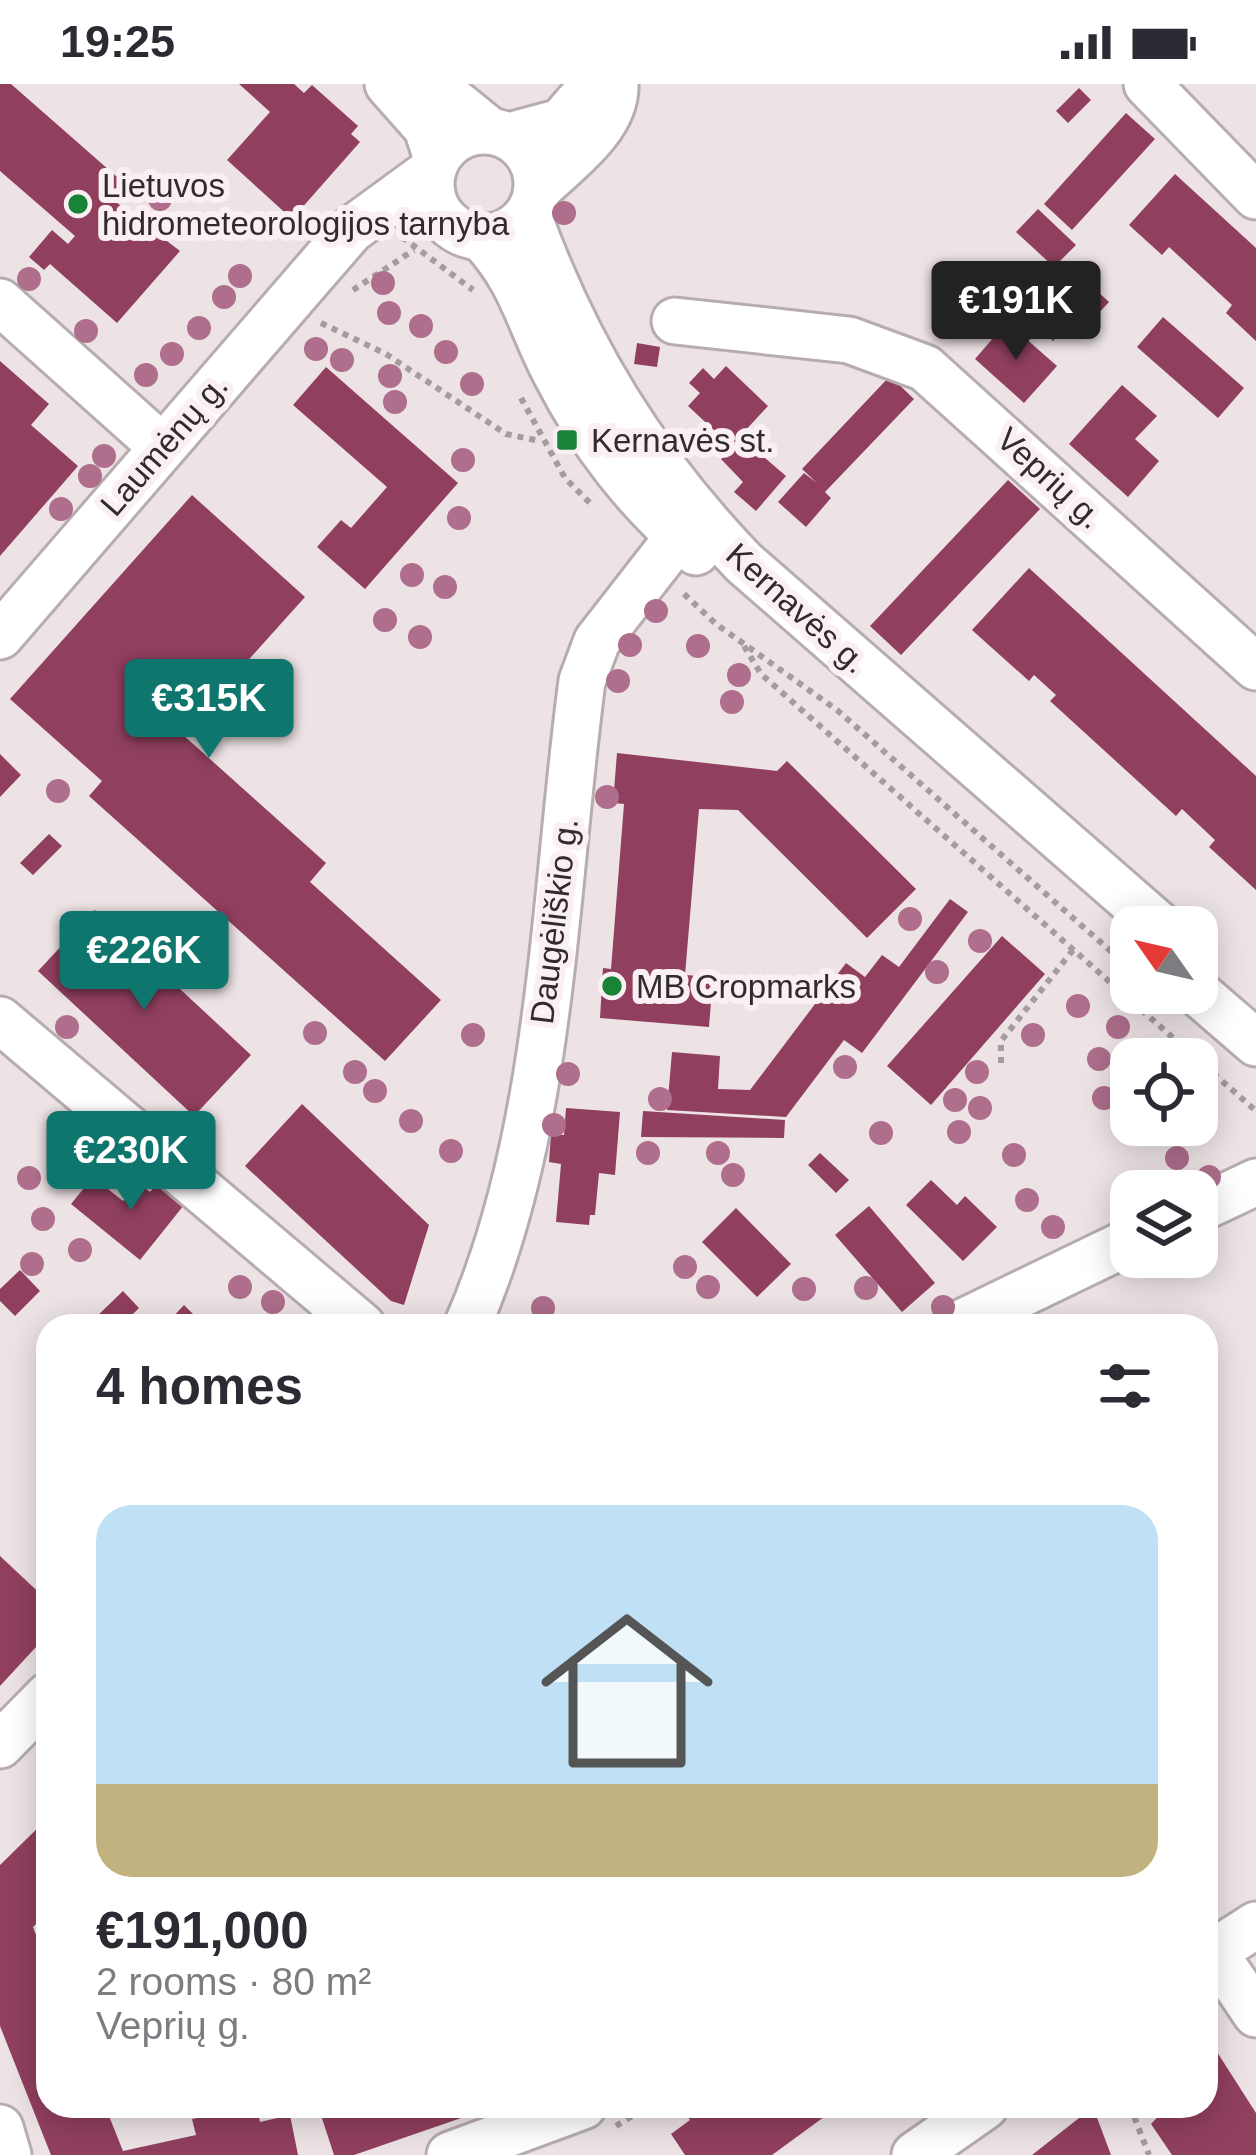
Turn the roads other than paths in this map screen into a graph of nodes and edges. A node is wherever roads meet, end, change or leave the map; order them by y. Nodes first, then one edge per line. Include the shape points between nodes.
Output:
1 (388, 84) edge
2 (432, 84) edge
3 (594, 84) edge
4 (615, 84) edge
5 (1147, 84) edge
6 (499, 133) junction
7 (435, 165) junction
8 (1256, 196) edge
9 (532, 202) junction
10 (466, 231) junction
11 (332, 258) junction
12 (0, 302) edge
13 (675, 321) dead end
14 (161, 446) junction
15 (679, 537) junction
16 (0, 636) edge
17 (1256, 667) edge
18 (1137, 906) edge
19 (1110, 916) edge
20 (1218, 977) edge
21 (1218, 1010) edge
22 (1256, 1010) edge
23 (0, 1020) edge
24 (1256, 1043) edge
25 (1256, 1182) edge
26 (1218, 1200) edge
27 (1110, 1251) edge
28 (348, 1314) edge
29 (471, 1314) edge
30 (980, 1314) edge
31 (36, 1708) edge
32 (0, 1745) edge
33 (1256, 1925) edge
34 (1218, 1949) edge
35 (1218, 1964) edge
36 (1256, 2014) edge
37 (551, 2118) edge
38 (968, 2118) edge
39 (0, 2128) edge
40 (8, 2155) edge
41 (450, 2155) edge
42 (914, 2155) edge

1 - 7 street, Kernavės g. via 427,128
2 - 6 street, Kernavės g.
3 - 6 street via 561,122
4 - 9 street via 607,117
5 - 8 street
6 - 7 street via 459,137
6 - 9 street, Kernavės g. via 531,158
7 - 10 street, Kernavės g. via 434,200
7 - 11 street, Laumėnų g. via 351,230
9 - 10 street via 507,232
9 - 18 street, Kernavės g. via 594,371 683,499 744,563
10 - 11 street via 415,228
10 - 15 street, Kernavės g. via 518,281 552,368 596,446
11 - 14 street, Laumėnų g.
12 - 14 street
13 - 17 street, Veprių g. via 849,340 925,368
14 - 16 street, Laumėnų g.
15 - 19 street, Kernavės g.
15 - 29 street, Daugėliškio g. via 597,641 583,681 519,1161
20 - 22 street
21 - 24 street
23 - 28 street
25 - 26 street
27 - 30 street
31 - 32 street
33 - 34 street
35 - 36 street
37 - 41 street
38 - 42 street
39 - 40 street

